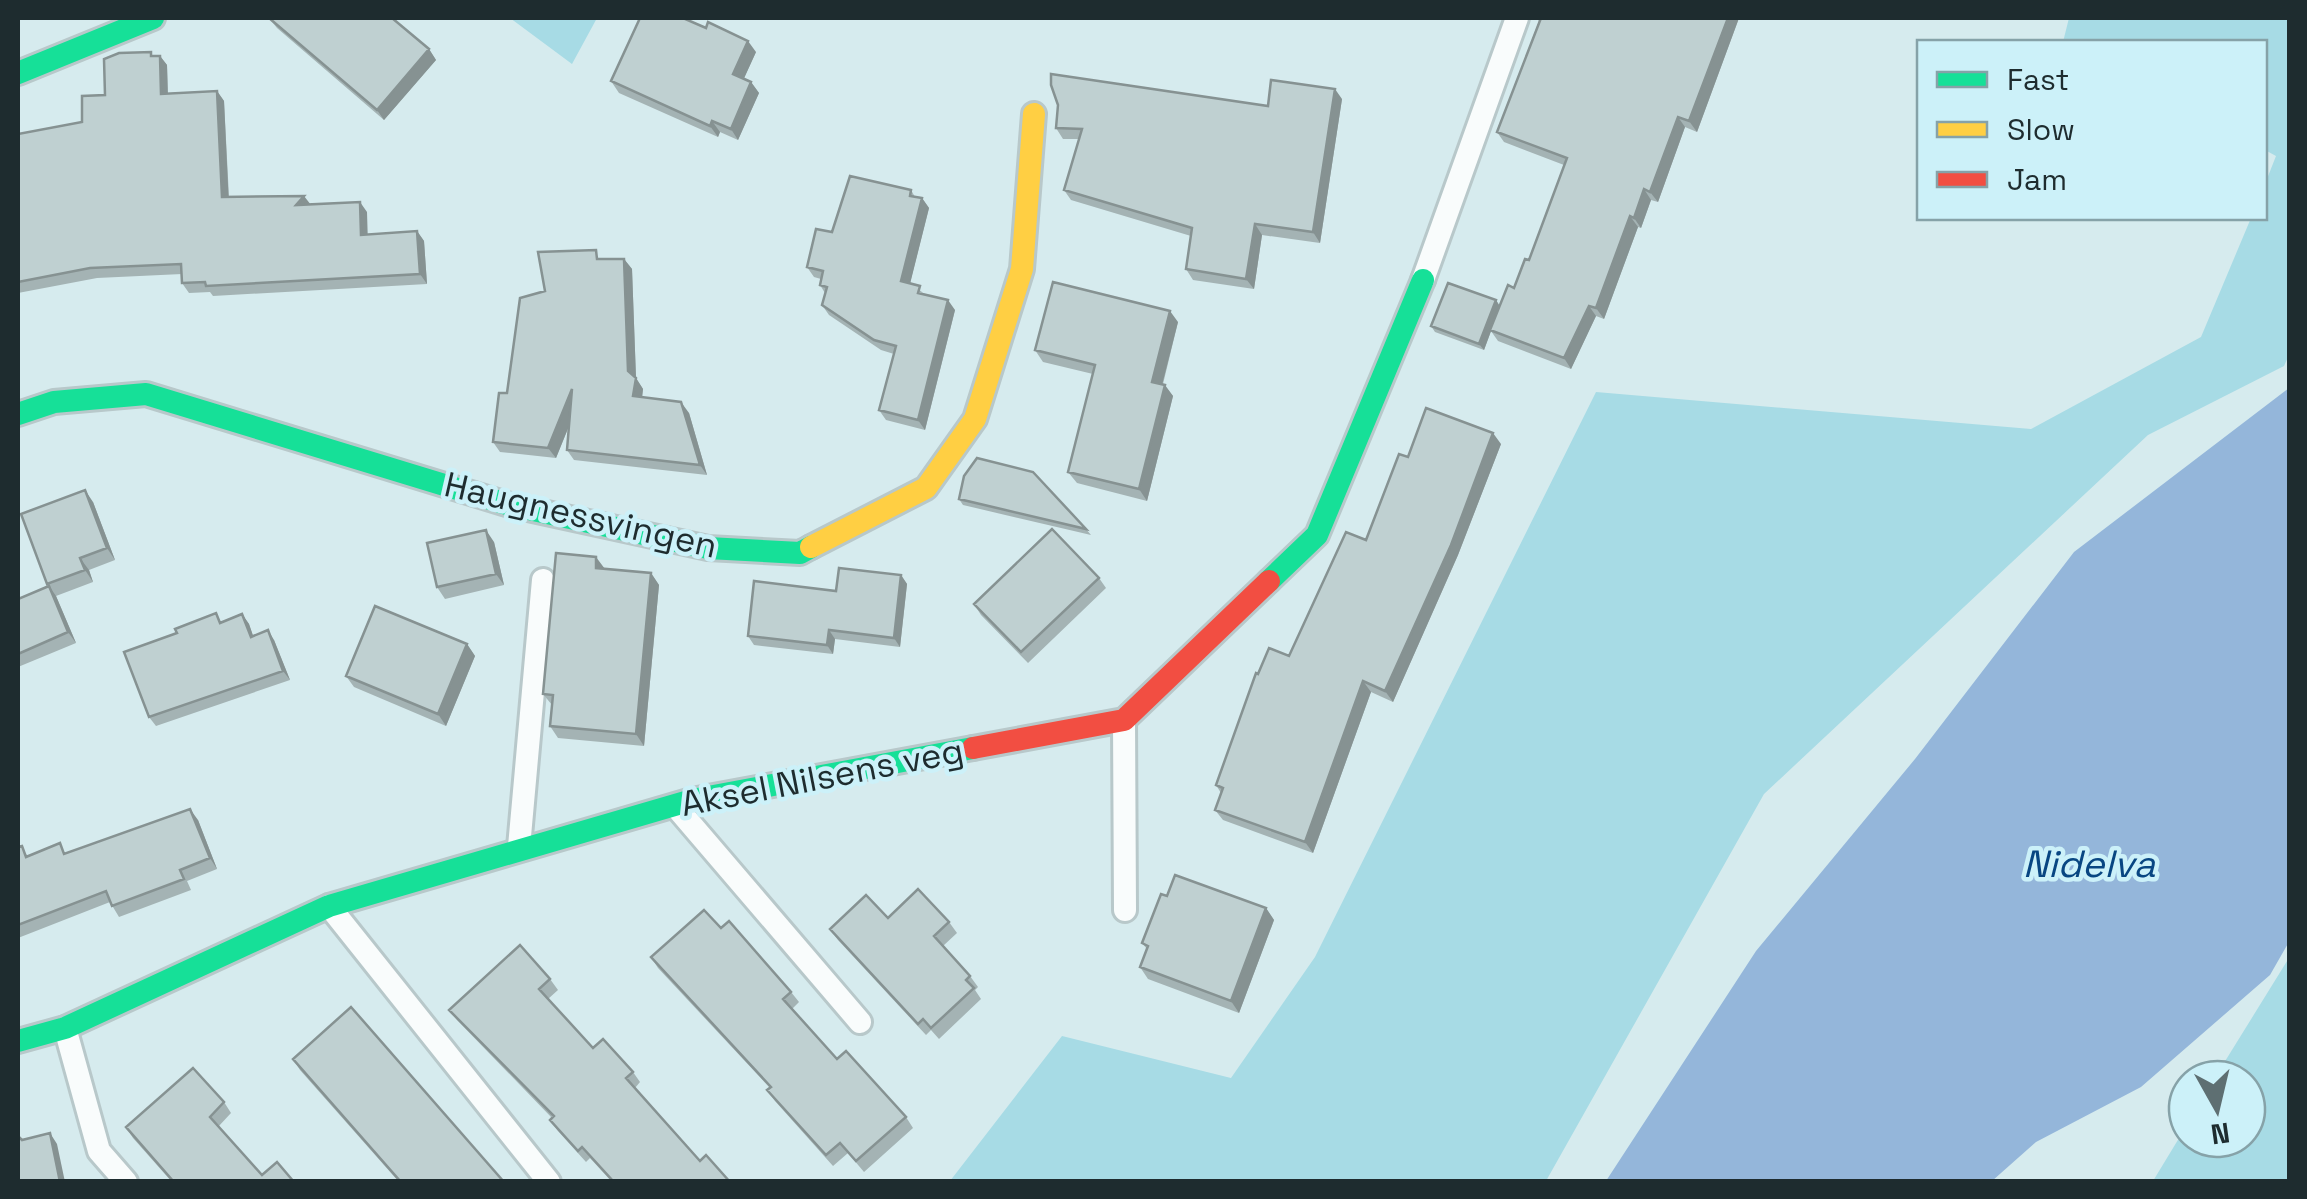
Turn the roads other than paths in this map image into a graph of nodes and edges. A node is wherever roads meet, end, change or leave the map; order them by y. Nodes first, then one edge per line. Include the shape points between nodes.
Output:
1 (153, 18) edge
2 (1517, 18) edge
3 (18, 73) edge
4 (1034, 114) dead end
5 (1423, 280) joint
6 (18, 414) edge
7 (543, 580) dead end
8 (1124, 720) junction
9 (674, 805) junction
10 (518, 850) junction
11 (329, 906) junction
12 (1126, 910) dead end
13 (860, 1022) dead end
14 (65, 1028) junction
15 (18, 1041) edge
16 (126, 1182) edge
17 (549, 1182) edge

1 - 3 street
2 - 5 lane
4 - 6 street, Haugnessvingen via 1022,270 975,419 926,488 800,553 708,548 510,505 146,394 54,402
5 - 8 street via 1317,535
7 - 10 lane
8 - 9 street, Aksel Nilsens veg
8 - 12 lane
9 - 10 street, Aksel Nilsens veg
9 - 13 lane
10 - 11 street, Aksel Nilsens veg
11 - 14 street, Aksel Nilsens veg
11 - 17 lane
14 - 15 street, Aksel Nilsens veg
14 - 16 lane via 99,1151

